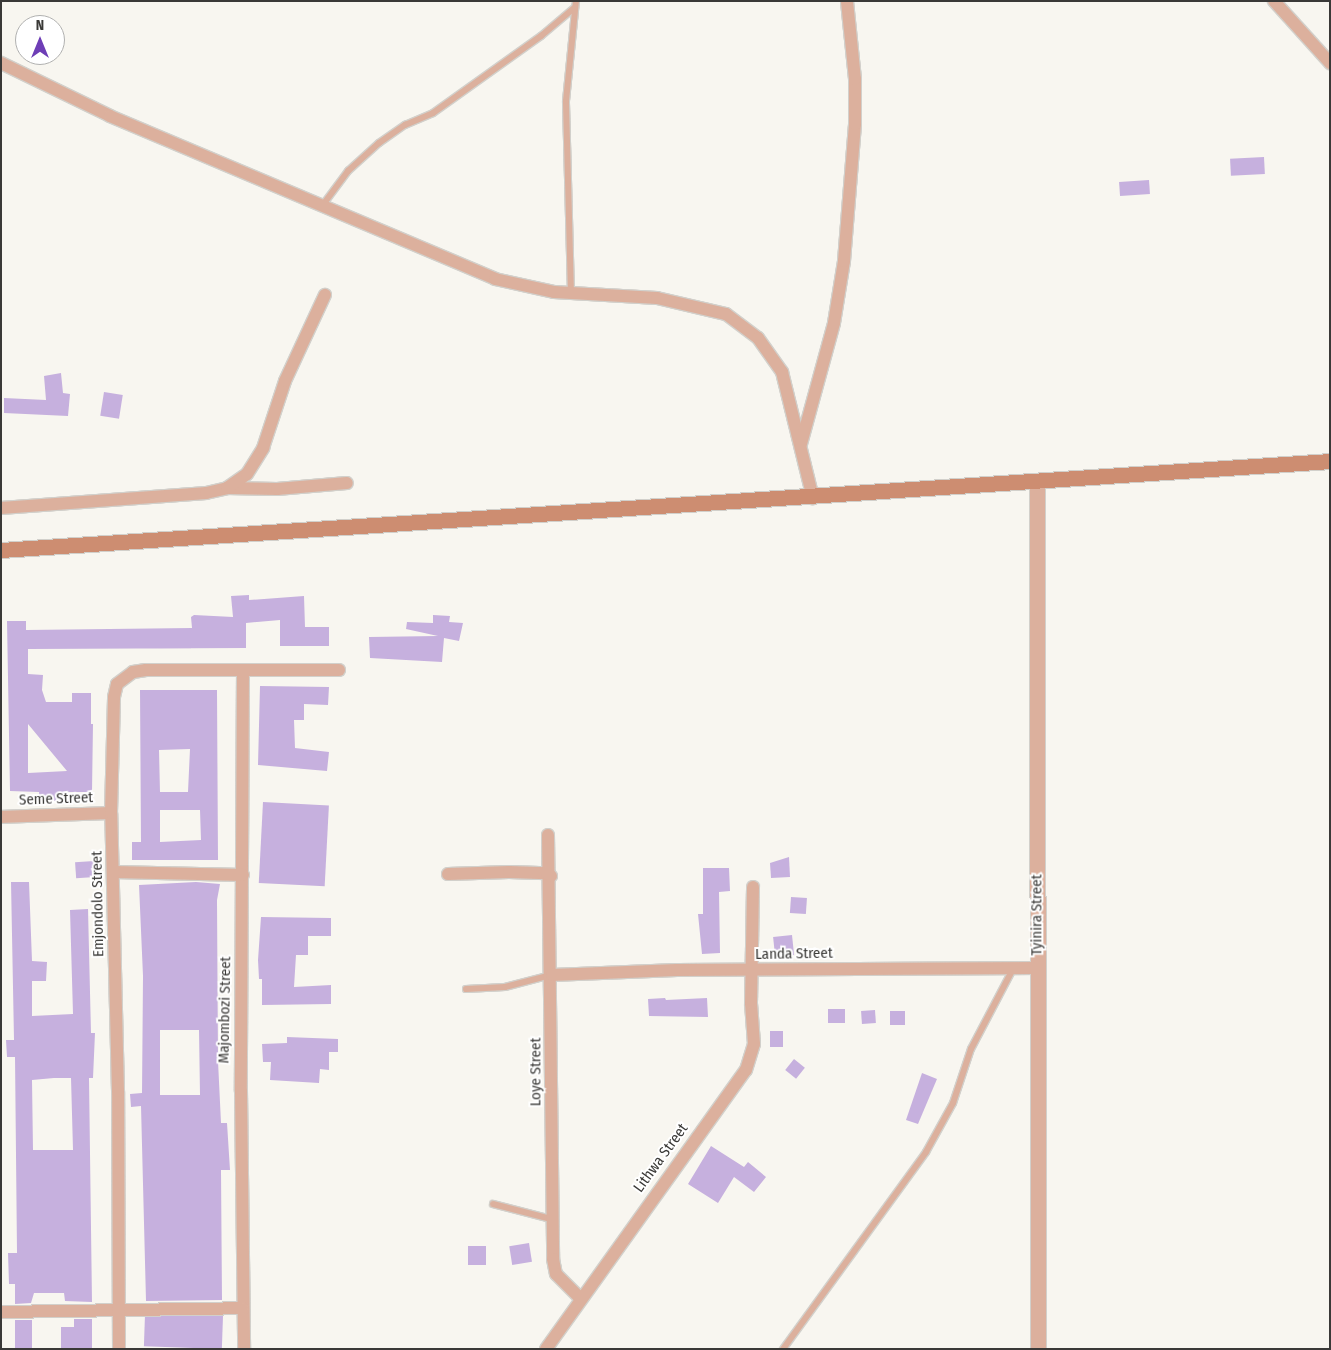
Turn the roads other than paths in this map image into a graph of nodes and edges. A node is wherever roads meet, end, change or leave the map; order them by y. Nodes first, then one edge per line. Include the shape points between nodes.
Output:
1 (847, 1) edge
2 (1274, 1) edge
3 (575, 5) edge
4 (1, 63) edge
5 (1330, 63) edge
6 (322, 206) junction
7 (571, 294) junction
8 (325, 295) dead end
9 (801, 444) junction
10 (1330, 461) edge
11 (1036, 481) junction
12 (347, 483) dead end
13 (227, 488) junction
14 (813, 498) junction
15 (1, 508) edge
16 (1, 550) edge
17 (339, 670) dead end
18 (243, 671) junction
19 (112, 814) junction
20 (1, 817) edge
21 (548, 835) dead end
22 (114, 872) junction
23 (448, 874) dead end
24 (243, 875) junction
25 (551, 876) junction
26 (753, 888) dead end
27 (1014, 968) junction
28 (1038, 968) junction
29 (754, 971) junction
30 (552, 975) junction
31 (466, 989) dead end
32 (493, 1204) dead end
33 (551, 1219) junction
34 (580, 1299) junction
35 (243, 1308) junction
36 (119, 1309) junction
37 (1, 1312) edge
38 (119, 1349) edge
39 (244, 1349) edge
40 (546, 1349) edge
41 (783, 1349) edge
42 (1038, 1349) edge

1 - 9 street via 855,79 855,124 844,261 834,323
2 - 5 street
3 - 6 lane via 542,36 433,112 405,125 379,143 348,171
3 - 7 lane via 566,101
4 - 6 street via 96,110
6 - 7 street via 495,279 523,288
7 - 9 street via 657,298 726,314 758,338 782,372
8 - 13 street via 285,382 263,448 247,474
9 - 14 street
10 - 11 main road
11 - 14 main road
11 - 28 street, Tyinira Street
12 - 13 street via 277,489
13 - 15 street via 206,493
14 - 16 main road
17 - 18 street, Emjondolo Street
18 - 19 street, Emjondolo Street via 146,670 124,677 117,684
18 - 24 street, Majombozi Street
19 - 20 street, Seme Street
19 - 22 street, Emjondolo Street
21 - 25 street, Loye Street
22 - 24 street
22 - 36 street, Emjondolo Street
23 - 25 street via 510,872 547,873
24 - 35 street, Majombozi Street
25 - 30 street, Loye Street
26 - 29 street, Lithwa Street
27 - 28 street, Landa Street
27 - 29 street, Landa Street
27 - 41 lane via 971,1050 953,1102 926,1152
28 - 42 street, Tyinira Street
29 - 30 street, Landa Street
29 - 34 street, Lithwa Street via 751,1003 754,1044 746,1070
30 - 31 lane via 505,987
30 - 33 street, Loye Street
32 - 33 lane
33 - 34 street, Loye Street via 556,1274
34 - 40 street, Lithwa Street
35 - 36 street
35 - 39 street, Majombozi Street
36 - 37 street
36 - 38 street, Emjondolo Street

